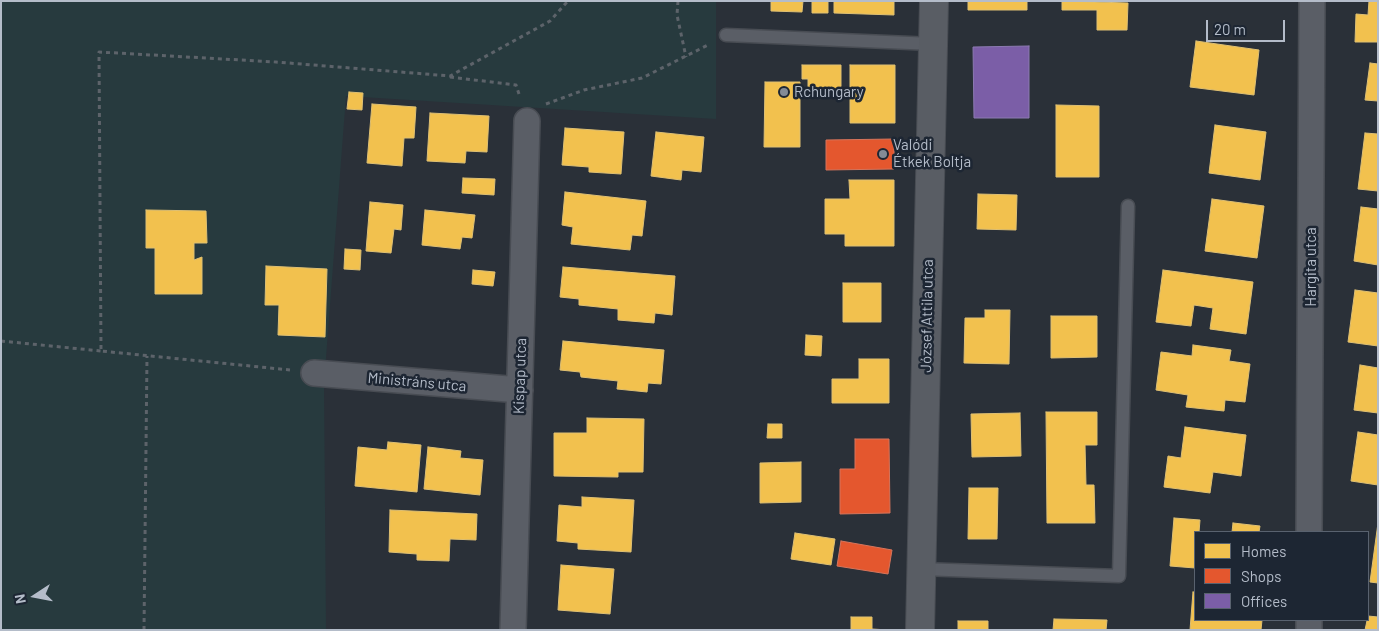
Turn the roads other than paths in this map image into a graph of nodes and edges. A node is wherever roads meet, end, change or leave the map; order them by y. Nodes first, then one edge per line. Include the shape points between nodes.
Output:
1 (934, 1) edge
2 (1312, 1) edge
3 (726, 35) road end
4 (933, 44) junction
5 (527, 121) road end
6 (1128, 206) dead end
7 (314, 373) road end
8 (520, 390) junction
9 (1309, 531) edge
10 (921, 570) junction
11 (513, 630) edge
12 (920, 630) edge

1 - 4 main road, József Attila utca
2 - 9 street, Hargita utca
3 - 4 lane
4 - 10 main road, József Attila utca
5 - 8 street, Kispap utca
6 - 10 lane via 1119,576
7 - 8 street, Ministráns utca
8 - 11 street, Kispap utca
10 - 12 main road, József Attila utca

